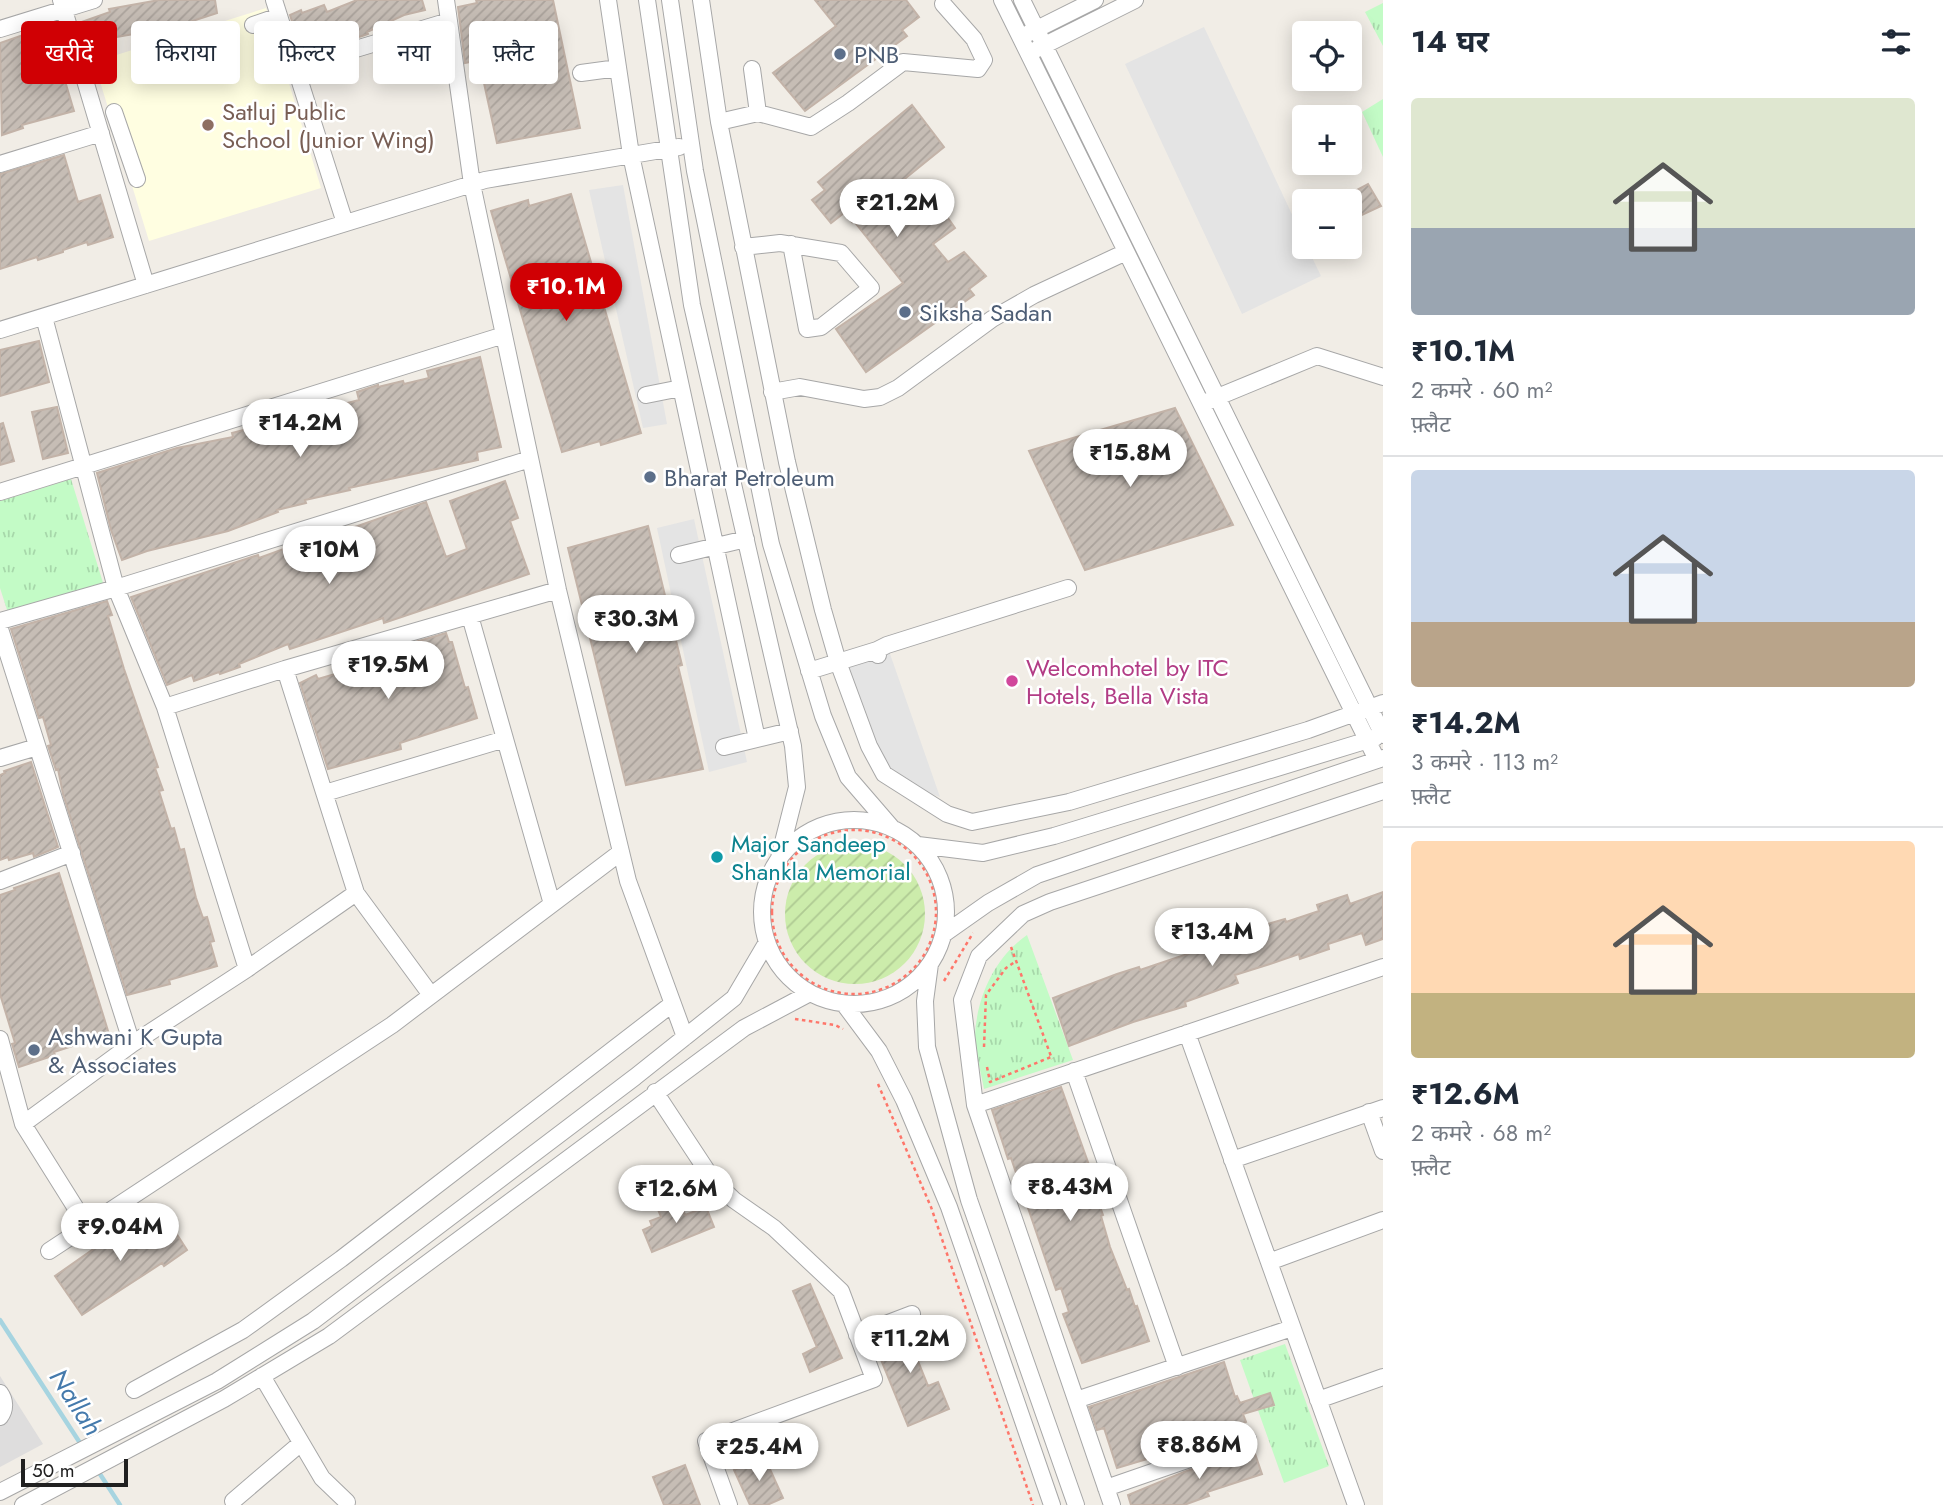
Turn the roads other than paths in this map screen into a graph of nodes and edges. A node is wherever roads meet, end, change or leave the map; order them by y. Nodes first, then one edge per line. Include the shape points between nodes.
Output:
1 (94, 0) edge
2 (446, 0) edge
3 (608, 0) edge
4 (647, 0) edge
5 (670, 0) edge
6 (701, 0) edge
7 (1002, 0) edge
8 (1022, 0) edge
9 (1095, 0) edge
10 (1135, 0) edge
11 (943, 4) dead end
12 (63, 5) edge
13 (276, 8) edge
14 (449, 21) edge
15 (253, 24) dead end
16 (0, 29) edge
17 (1036, 29) junction
18 (1020, 37) junction
19 (1044, 45) junction
20 (1028, 53) junction
21 (455, 64) edge
22 (618, 68) junction
23 (751, 69) dead end
24 (581, 73) dead end
25 (301, 84) edge
26 (712, 85) junction
27 (683, 88) junction
28 (114, 113) dead end
29 (758, 113) junction
30 (719, 122) junction
31 (124, 142) junction
32 (104, 143) junction
33 (691, 145) junction
34 (669, 149) junction
35 (631, 155) junction
36 (0, 164) edge
37 (137, 179) dead end
38 (472, 184) junction
39 (345, 223) junction
40 (791, 244) junction
41 (743, 247) junction
42 (1126, 252) junction
43 (146, 285) junction
44 (44, 317) junction
45 (0, 330) edge
46 (504, 335) junction
47 (1383, 377) edge
48 (681, 388) junction
49 (772, 392) junction
50 (646, 395) dead end
51 (1217, 397) junction
52 (1201, 404) junction
53 (530, 459) junction
54 (84, 467) junction
55 (0, 492) edge
56 (746, 539) junction
57 (715, 547) junction
58 (679, 555) dead end
59 (117, 588) junction
60 (1068, 588) dead end
61 (558, 590) junction
62 (470, 616) junction
63 (0, 621) edge
64 (0, 629) edge
65 (838, 662) junction
66 (285, 669) junction
67 (809, 671) junction
68 (165, 707) junction
69 (1369, 708) edge
70 (790, 731) junction
71 (1378, 737) edge
72 (505, 739) junction
73 (757, 739) junction
74 (37, 747) junction
75 (724, 747) dead end
76 (0, 758) edge
77 (1380, 759) edge
78 (1172, 772) junction
79 (1383, 791) edge
80 (325, 793) junction
81 (1179, 798) junction
82 (892, 828) junction
83 (918, 845) junction
84 (621, 852) junction
85 (72, 853) junction
86 (778, 862) junction
87 (1037, 875) junction
88 (0, 881) edge
89 (356, 893) junction
90 (1051, 902) junction
91 (552, 904) junction
92 (944, 934) junction
93 (767, 943) junction
94 (930, 964) junction
95 (1383, 967) edge
96 (247, 969) junction
97 (810, 993) junction
98 (431, 995) junction
99 (672, 1004) junction
100 (844, 1004) junction
101 (1187, 1033) junction
102 (685, 1037) junction
103 (0, 1038) edge
104 (132, 1044) junction
105 (1074, 1071) junction
106 (654, 1092) junction
107 (975, 1105) junction
108 (1376, 1110) edge
109 (23, 1124) junction
110 (1383, 1151) edge
111 (1232, 1160) junction
112 (1383, 1220) edge
113 (87, 1226) junction
114 (49, 1251) dead end
115 (1269, 1262) junction
116 (912, 1314) dead end
117 (1292, 1328) junction
118 (857, 1335) junction
119 (1177, 1367) junction
120 (262, 1376) junction
121 (1383, 1377) edge
122 (134, 1390) dead end
123 (0, 1392) edge
124 (1076, 1400) junction
125 (1318, 1400) junction
126 (0, 1417) edge
127 (1248, 1439) dead end
128 (301, 1443) junction
129 (1106, 1488) junction
130 (0, 1492) edge
131 (233, 1501) dead end
132 (346, 1502) dead end
133 (23, 1505) edge
134 (729, 1505) edge
135 (1052, 1505) edge
136 (1076, 1505) edge
137 (1112, 1505) edge
138 (1356, 1505) edge

1 - 12 street
2 - 14 street
3 - 22 street
4 - 34 street
5 - 27 street
6 - 26 street
7 - 18 street
8 - 17 street
9 - 17 street
10 - 19 street
11 - 29 street via 974,39 984,60 978,69 903,62 811,127
12 - 16 street
12 - 32 street
13 - 15 street
17 - 18 street
17 - 19 street
18 - 20 street
19 - 20 street
19 - 51 street
20 - 42 street
21 - 38 street
22 - 24 street
22 - 35 street
23 - 29 street
25 - 39 street
26 - 27 street
26 - 30 street
27 - 33 street
28 - 31 street
29 - 30 street
30 - 41 street
31 - 32 street
31 - 37 street
32 - 36 street
32 - 43 street
33 - 34 street
33 - 67 street via 771,544
34 - 35 street
34 - 56 street via 692,305
35 - 38 street
35 - 48 street
38 - 39 street
38 - 46 street
39 - 43 street
40 - 40 street via 841,253 871,288 821,327 807,329
40 - 41 street
41 - 49 street
42 - 49 street via 992,319 880,397 864,399 800,387
42 - 52 street
43 - 44 street
44 - 45 street
44 - 54 street
46 - 53 street
46 - 54 street
47 - 51 street via 1317,356
48 - 50 street
48 - 57 street
49 - 65 street
51 - 52 street
51 - 69 street
52 - 69 street
53 - 59 street
53 - 61 street
54 - 55 street
54 - 59 street
56 - 57 street
56 - 70 street
57 - 58 street
57 - 73 street
59 - 63 street
59 - 68 street
60 - 65 street
61 - 62 street
61 - 84 street
62 - 66 street
62 - 72 street
64 - 74 street
65 - 67 street
65 - 78 street via 884,774 947,814 972,822 1069,802
66 - 68 street
66 - 80 street
67 - 82 street via 848,777
68 - 96 street
69 - 71 street
69 - 78 street
70 - 73 street
70 - 86 street via 797,787
71 - 77 street
71 - 81 street
72 - 80 street
72 - 91 street
73 - 75 street
74 - 76 street
74 - 85 street
77 - 87 street
78 - 81 street
79 - 90 street
80 - 89 street
81 - 83 street via 983,853
82 - 83 street
82 - 86 street via 855,820 820,826 792,844
83 - 92 street via 941,879 946,902
84 - 91 street
84 - 99 street
85 - 88 street
85 - 104 street
86 - 93 street via 764,890 762,919
87 - 90 street
87 - 92 street
89 - 96 street
89 - 98 street
90 - 107 street via 1023,914 979,956 961,1000
91 - 98 street
92 - 94 street
93 - 97 street via 784,973
93 - 102 street via 734,998
94 - 100 street via 892,996
94 - 136 street via 925,1001 927,1047 970,1200
95 - 101 street
96 - 104 street
97 - 100 street
97 - 106 street via 744,1027
98 - 113 street
99 - 102 street
99 - 122 street via 243,1330
100 - 135 street via 879,1051 944,1195
101 - 105 street
101 - 111 street
102 - 130 street via 313,1321 217,1381
103 - 109 street
104 - 109 street
105 - 107 street
105 - 119 street
106 - 118 street via 713,1180 774,1228 841,1291
106 - 120 street via 329,1336
107 - 124 street
108 - 110 street
108 - 111 street
109 - 113 street
111 - 115 street
112 - 115 street
113 - 114 street
115 - 117 street
116 - 118 street
117 - 119 street
117 - 125 street
118 - 134 street via 874,1379 706,1441
119 - 124 street
120 - 128 street
120 - 133 street
121 - 125 street
123 - 126 street via 4,1408
124 - 129 street
125 - 138 street
127 - 129 street
128 - 131 street
128 - 132 street via 322,1478
129 - 137 street

